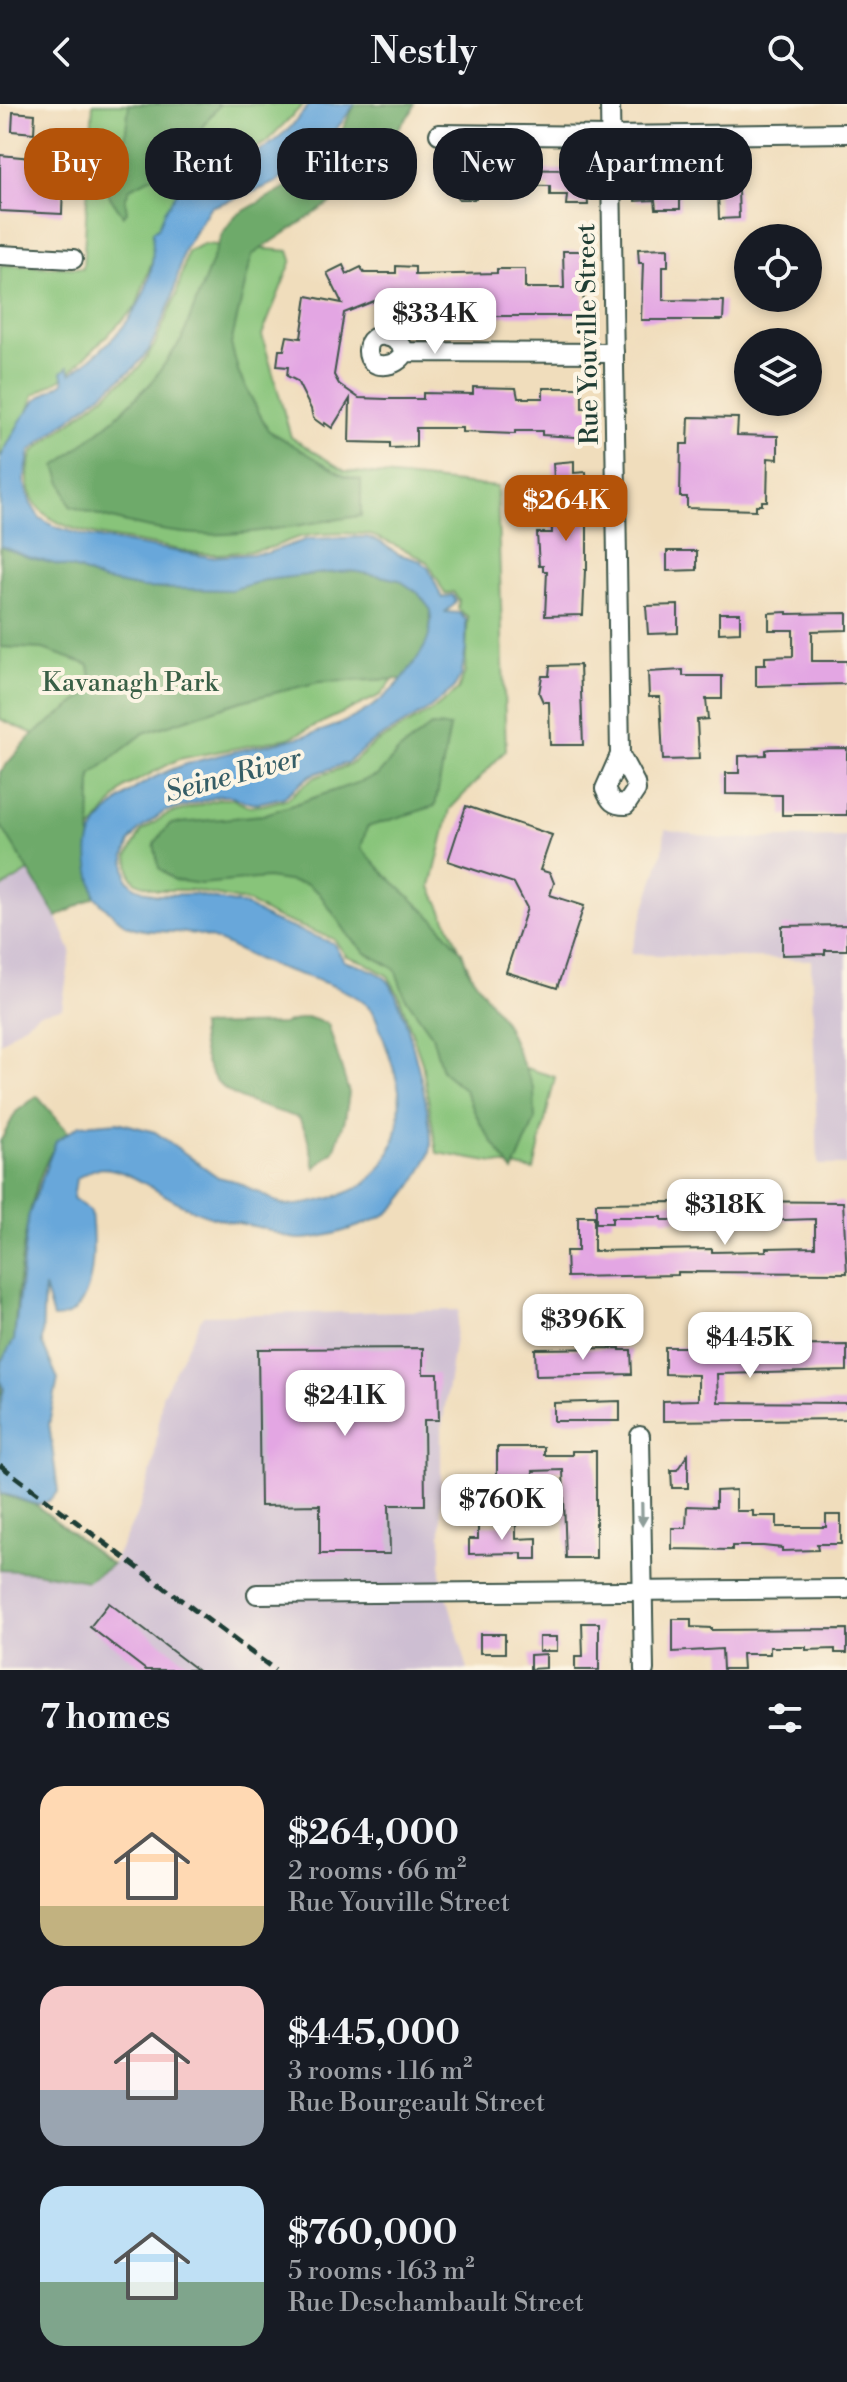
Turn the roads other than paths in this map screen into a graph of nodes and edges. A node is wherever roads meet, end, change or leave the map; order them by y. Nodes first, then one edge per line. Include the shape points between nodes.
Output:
1 (610, 104) edge
2 (610, 128) edge
3 (847, 133) edge
4 (752, 134) edge
5 (611, 200) edge
6 (0, 255) edge
7 (73, 259) dead end
8 (405, 352) dead end
9 (614, 353) junction
10 (620, 755) dead end
11 (640, 1436) dead end
12 (847, 1589) edge
13 (643, 1592) junction
14 (257, 1594) dead end
15 (644, 1670) edge

1 - 2 street, Rue Youville Street
3 - 4 street
5 - 9 street, Rue Youville Street
6 - 7 street
8 - 9 street
9 - 10 street, Rue Youville Street
11 -> 13 street
12 - 13 street
13 - 14 street
13 - 15 street

